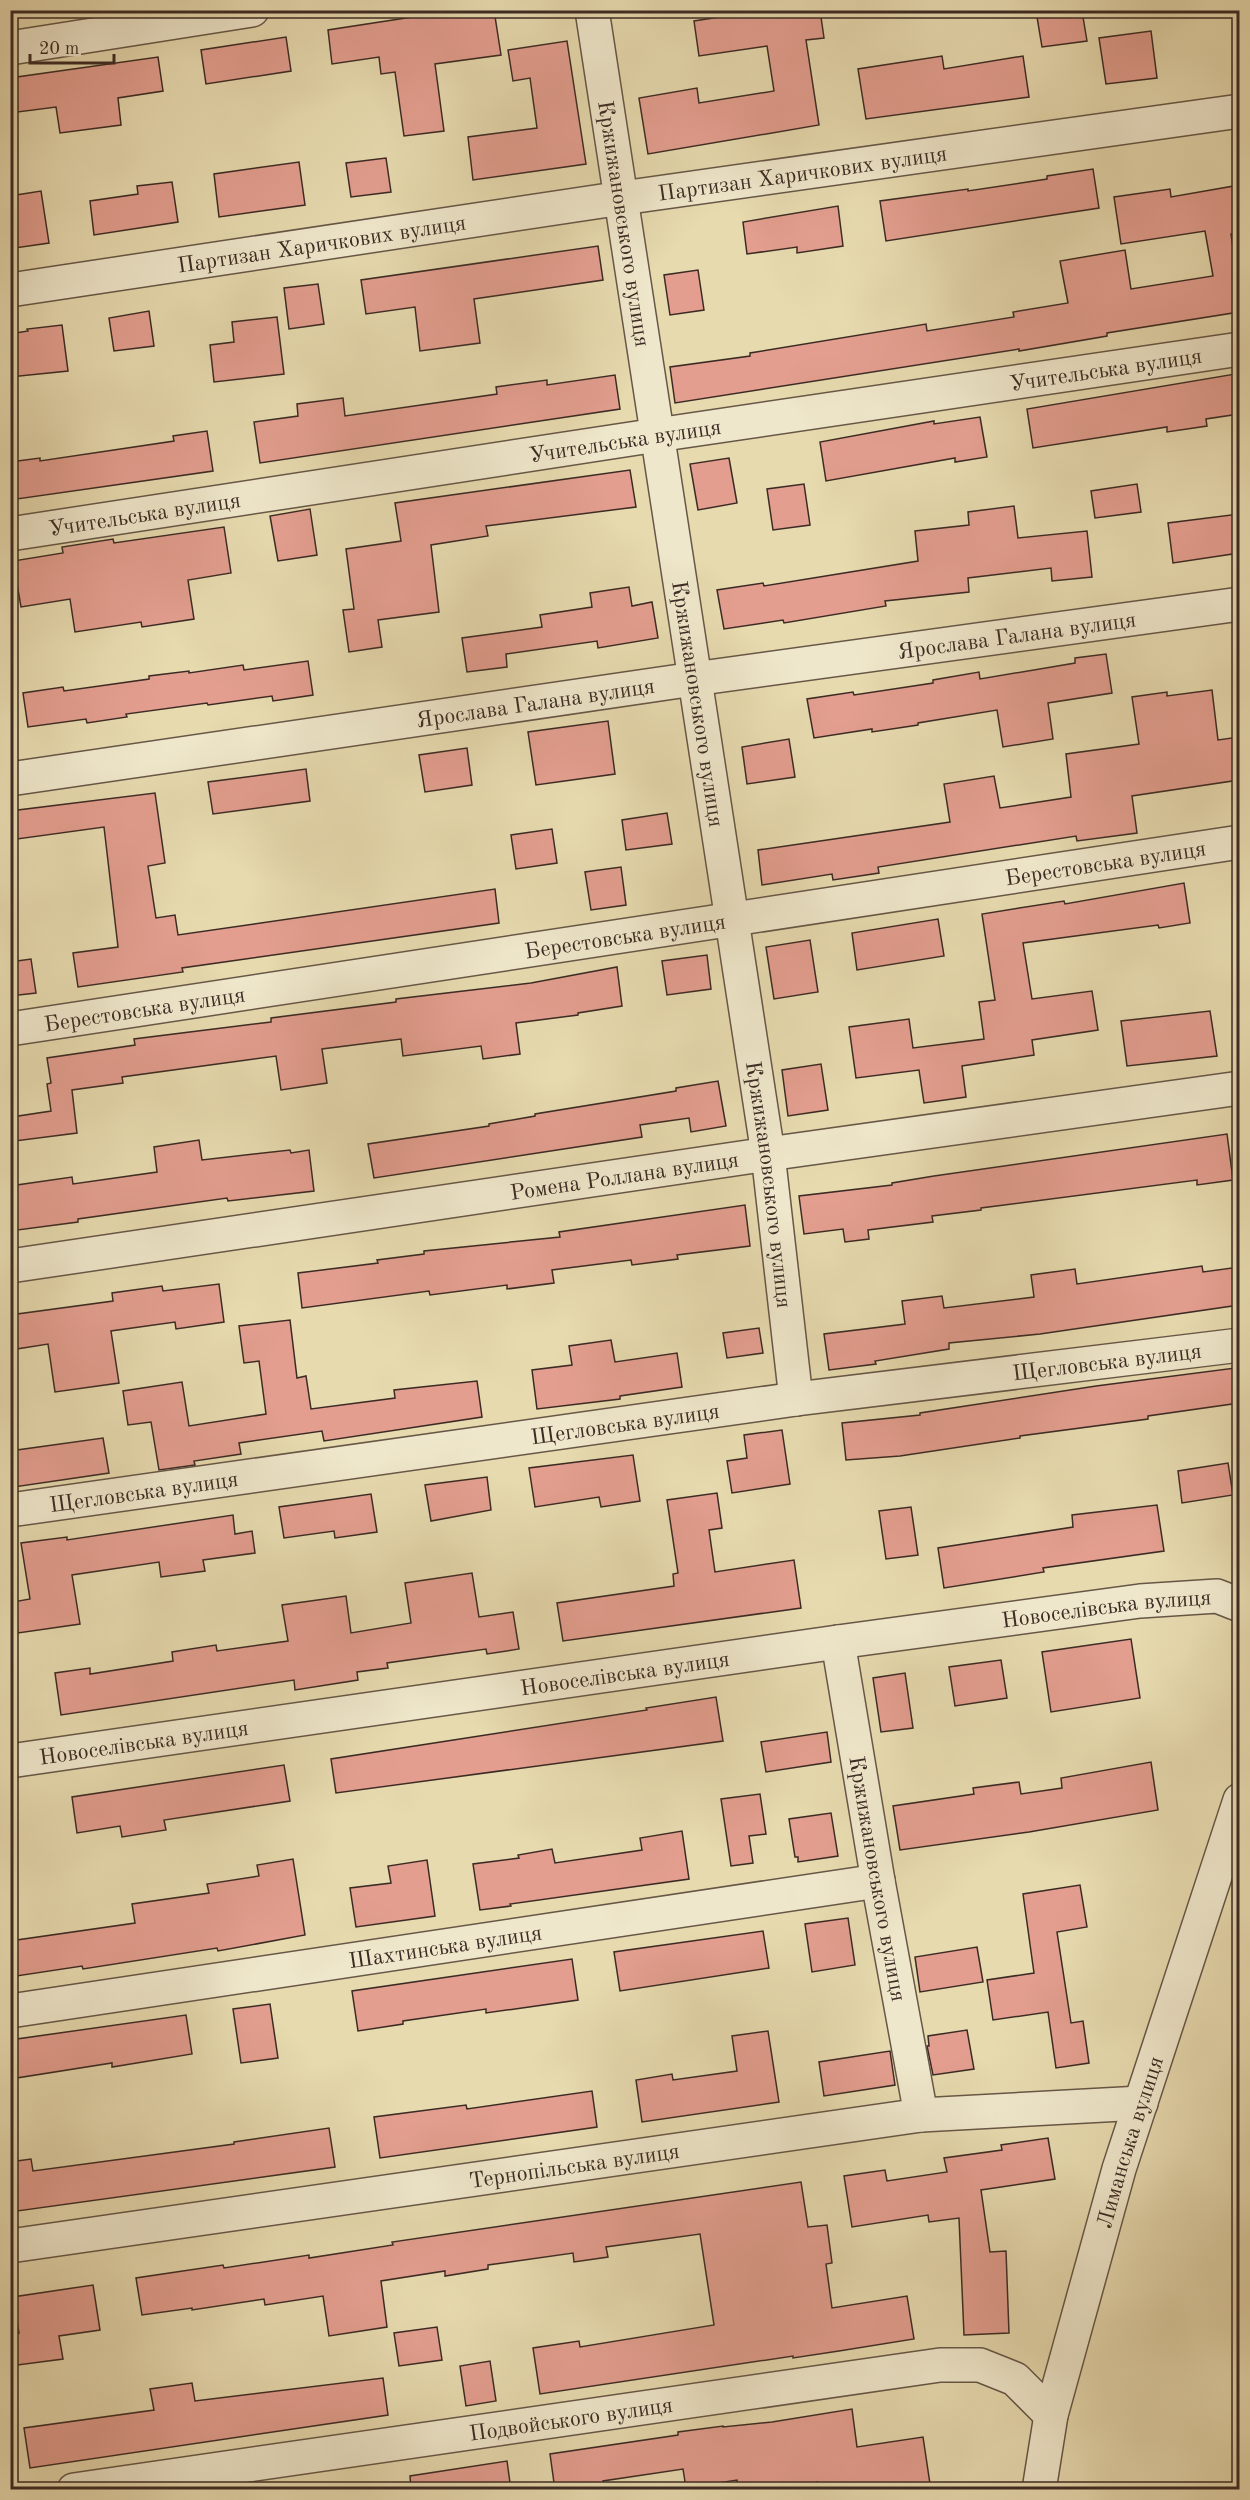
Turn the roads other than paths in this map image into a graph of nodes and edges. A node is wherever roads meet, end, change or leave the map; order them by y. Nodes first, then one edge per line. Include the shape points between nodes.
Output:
1 (252, 10) edge
2 (592, 10) edge
3 (10, 48) edge
4 (1239, 111) edge
5 (622, 198) junction
6 (10, 290) edge
7 (1239, 349) edge
8 (657, 435) junction
9 (10, 534) edge
10 (1239, 604) edge
11 (694, 679) junction
12 (10, 779) edge
13 (1239, 842) edge
14 (731, 921) junction
15 (10, 1029) edge
16 (1239, 1088) edge
17 (768, 1154) junction
18 (10, 1266) edge
19 (1239, 1345) edge
20 (796, 1399) junction
21 (10, 1510) edge
22 (1239, 1605) edge
23 (838, 1642) junction
24 (10, 1761) edge
25 (1239, 1800) edge
26 (878, 1881) junction
27 (10, 2011) edge
28 (1141, 2103) junction
29 (921, 2115) junction
30 (10, 2246) edge
31 (1052, 2415) junction
32 (74, 2490) edge
33 (1039, 2490) edge

1 - 3 street
2 - 5 street, Кржижановського вулиця
4 - 5 street, Партизан Харичкових вулиця
5 - 6 street, Партизан Харичкових вулиця
5 - 8 street, Кржижановського вулиця
7 - 8 street, Учительська вулиця
8 - 9 street, Учительська вулиця
8 - 11 street, Кржижановського вулиця
10 - 11 street, Ярослава Галана вулиця
11 - 12 street, Ярослава Галана вулиця
11 - 14 street, Кржижановського вулиця
13 - 14 street, Берестовська вулиця
14 - 15 street, Берестовська вулиця
14 - 17 street, Кржижановського вулиця
16 - 17 street, Ромена Роллана вулиця
17 - 18 street, Ромена Роллана вулиця
17 - 20 street, Кржижановського вулиця
19 - 20 street, Щегловська вулиця
20 - 21 street, Щегловська вулиця
22 - 23 street, Новоселівська вулиця via 1217,1596 1140,1601
23 - 24 street, Новоселівська вулиця
23 - 26 street, Кржижановського вулиця
25 - 28 street, Лиманська вулиця
26 - 27 street, Шахтинська вулиця
26 - 29 street, Кржижановського вулиця
28 - 29 street, Тернопільська вулиця
28 - 31 street, Лиманська вулиця via 1119,2169
29 - 30 street, Тернопільська вулиця
31 - 32 street, Подвойського вулиця via 1015,2379 980,2365 940,2365
31 - 33 street, Лиманська вулиця

